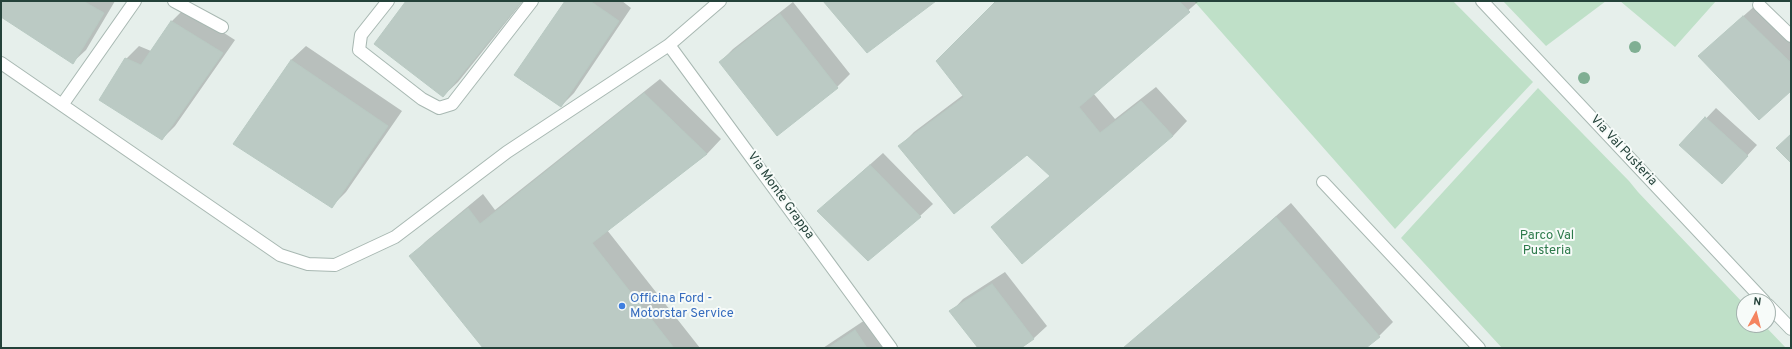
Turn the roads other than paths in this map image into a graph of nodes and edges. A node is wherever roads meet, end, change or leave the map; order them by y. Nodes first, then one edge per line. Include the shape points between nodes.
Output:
1 (135, 1) edge
2 (174, 1) edge
3 (388, 1) edge
4 (532, 1) edge
5 (720, 1) edge
6 (1482, 1) edge
7 (1759, 5) dead end
8 (222, 27) dead end
9 (1791, 36) edge
10 (669, 45) junction
11 (1, 64) edge
12 (62, 105) junction
13 (1323, 182) dead end
14 (1756, 293) edge
15 (1776, 313) edge
16 (1791, 329) edge
17 (891, 348) edge
18 (1479, 348) edge

1 - 12 street
2 - 8 street
3 - 4 street via 361,35 360,50 422,99 439,108 452,104
5 - 10 street
6 - 14 street, Via Val Pusteria
7 - 9 street
10 - 12 street via 507,152 394,237 335,265 308,264 280,255
10 - 17 street, Via Monte Grappa
11 - 12 street
13 - 18 street
15 - 16 street

